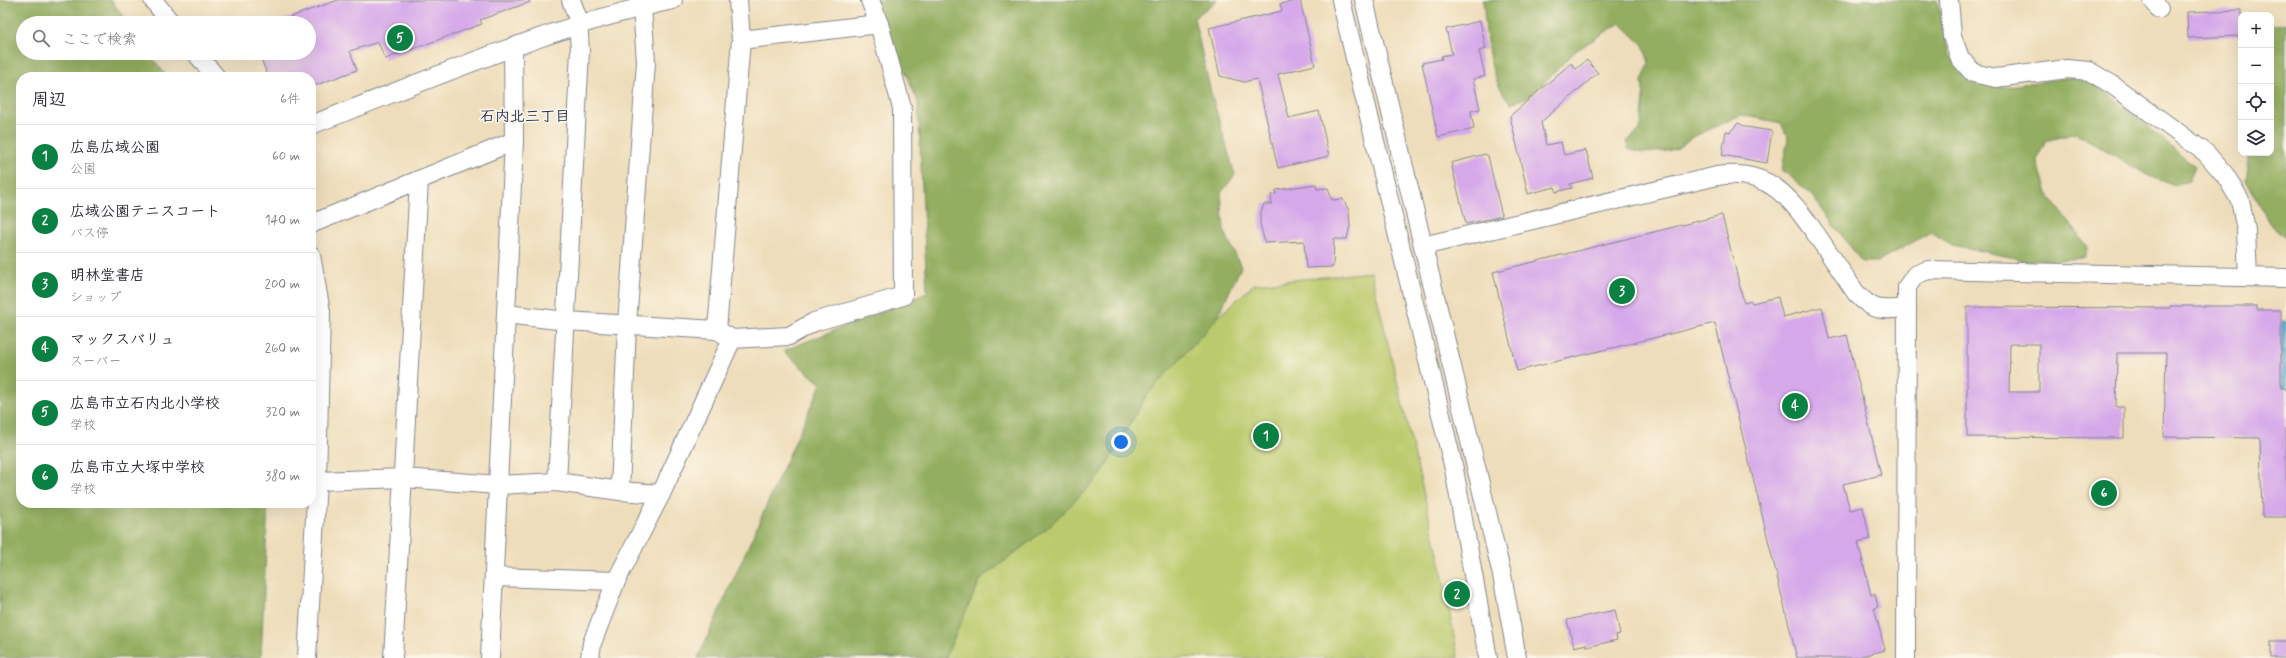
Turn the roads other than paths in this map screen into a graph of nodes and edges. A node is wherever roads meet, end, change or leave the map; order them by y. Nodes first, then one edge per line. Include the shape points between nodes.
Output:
1 (153, 0) edge
2 (571, 0) edge
3 (673, 0) edge
4 (738, 0) edge
5 (870, 0) edge
6 (1341, 0) edge
7 (1364, 0) edge
8 (1949, 0) edge
9 (641, 3) edge
10 (166, 16) edge
11 (879, 24) junction
12 (578, 27) junction
13 (741, 40) junction
14 (513, 47) junction
15 (202, 60) edge
16 (212, 72) edge
17 (316, 123) edge
18 (514, 141) junction
19 (419, 180) junction
20 (316, 222) edge
21 (1423, 246) junction
22 (2248, 277) junction
23 (2286, 278) edge
24 (316, 284) edge
25 (1907, 308) junction
26 (506, 314) junction
27 (566, 321) junction
28 (627, 325) junction
29 (725, 335) junction
30 (404, 478) junction
31 (317, 481) junction
32 (557, 482) junction
33 (498, 486) junction
34 (620, 491) junction
35 (661, 494) junction
36 (316, 499) edge
37 (315, 508) edge
38 (494, 577) junction
39 (616, 581) junction
40 (307, 658) edge
41 (393, 658) edge
42 (490, 658) edge
43 (590, 658) edge
44 (1488, 658) edge
45 (1517, 658) edge
46 (1906, 658) edge

1 - 10 street
2 - 12 street
3 - 9 street
4 - 13 street
5 - 11 street
6 - 44 street via 1454,469
7 - 21 street
8 - 22 street via 1952,36 1960,58 1973,73 1996,78 2067,68 2090,71 2206,153 2225,175 2240,200 2246,230
9 - 12 street
9 - 28 street via 646,62
11 - 13 street
11 - 29 street via 902,108 903,296 814,322 789,336
12 - 14 street
12 - 27 street via 580,51
13 - 29 street
14 - 17 street
14 - 18 street
15 - 16 street
18 - 19 street
18 - 26 street
19 - 20 street
19 - 30 street
21 - 25 street via 1730,174 1759,180 1774,187 1794,204 1856,293 1868,305 1881,310
21 - 45 street via 1502,575
22 - 23 street
22 - 25 street via 1928,270 1915,275 1907,287
24 - 31 street via 321,312
25 - 46 street
26 - 27 street
26 - 33 street
27 - 28 street
27 - 32 street
28 - 29 street
28 - 34 street
29 - 35 street
30 - 31 street
30 - 33 street
30 - 41 street
31 - 36 street
32 - 33 street
32 - 34 street
33 - 38 street
34 - 35 street
35 - 39 street
37 - 40 street
38 - 39 street
38 - 42 street
39 - 43 street via 592,644

